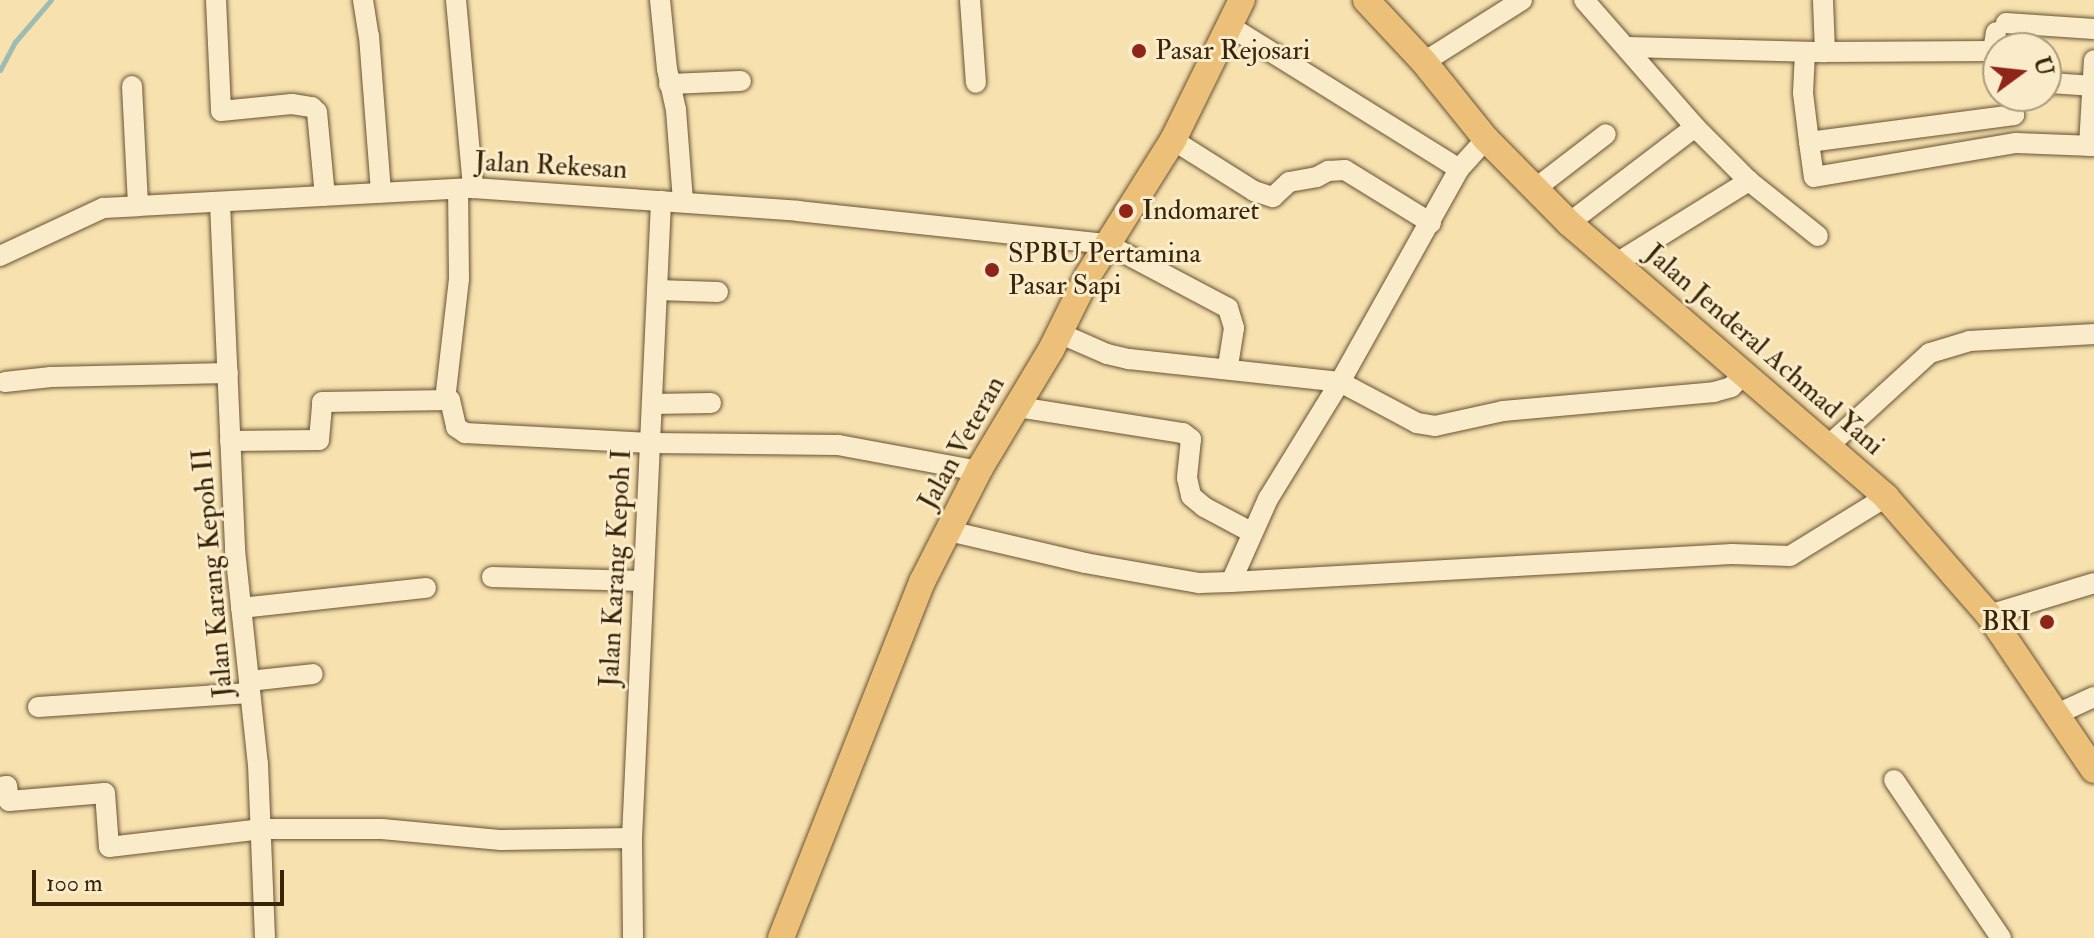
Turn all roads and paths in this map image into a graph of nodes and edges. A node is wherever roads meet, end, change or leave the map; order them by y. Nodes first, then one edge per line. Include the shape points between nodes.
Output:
1 (216, 0) edge
2 (363, 0) edge
3 (456, 0) edge
4 (660, 0) edge
5 (970, 0) edge
6 (1242, 0) edge
7 (1366, 0) edge
8 (1584, 0) edge
9 (1823, 0) edge
10 (1516, 2) edge
11 (1228, 25) junction
12 (2094, 29) edge
13 (1628, 47) junction
14 (1815, 52) junction
15 (2094, 60) edge
16 (1424, 62) junction
17 (741, 81) dead end
18 (976, 83) dead end
19 (669, 84) junction
20 (2062, 84) edge
21 (132, 86) dead end
22 (2093, 86) edge
23 (2014, 115) dead end
24 (1695, 127) junction
25 (1606, 134) dead end
26 (1486, 139) junction
27 (1173, 140) junction
28 (1809, 142) junction
29 (2092, 146) edge
30 (1459, 169) junction
31 (1749, 181) junction
32 (466, 188) junction
33 (1536, 188) junction
34 (381, 193) junction
35 (325, 196) junction
36 (661, 201) junction
37 (683, 202) junction
38 (220, 203) junction
39 (138, 206) junction
40 (1431, 223) junction
41 (1569, 223) junction
42 (1818, 236) dead end
43 (1107, 244) junction
44 (0, 256) edge
45 (1615, 264) junction
46 (657, 290) junction
47 (718, 292) dead end
48 (1059, 333) junction
49 (2094, 334) edge
50 (1228, 367) junction
51 (228, 373) junction
52 (1744, 375) junction
53 (5, 382) dead end
54 (1340, 382) junction
55 (445, 400) junction
56 (711, 403) dead end
57 (652, 404) junction
58 (1018, 407) junction
59 (230, 441) junction
60 (650, 443) junction
61 (1828, 446) junction
62 (978, 471) junction
63 (1886, 497) junction
64 (949, 531) junction
65 (1251, 532) junction
66 (492, 577) dead end
67 (643, 581) junction
68 (1231, 582) junction
69 (2094, 583) edge
70 (426, 588) dead end
71 (241, 608) junction
72 (1989, 615) junction
73 (313, 674) dead end
74 (249, 687) junction
75 (2094, 697) edge
76 (38, 707) dead end
77 (2057, 714) junction
78 (2094, 770) edge
79 (1894, 780) dead end
80 (0, 787) edge
81 (262, 829) junction
82 (632, 838) junction
83 (265, 938) edge
84 (633, 938) edge
85 (781, 938) edge
86 (2001, 938) edge

1 - 35 street via 221,111 312,107 319,124
2 - 34 street
3 - 32 street
4 - 19 street
5 - 18 street
6 - 11 main road, Jalan Veteran
7 - 16 main road, Jalan Jenderal Achmad Yani
8 - 13 street
9 - 14 street
10 - 16 street
11 - 27 main road, Jalan Veteran
11 - 30 street
12 - 14 street via 2001,27 1993,51
13 - 14 street
13 - 24 street
14 - 28 street via 1803,93
15 - 22 street
16 - 26 main road, Jalan Jenderal Achmad Yani
17 - 19 street
19 - 37 street
20 - 22 street
21 - 39 street
22 - 29 street
23 - 28 street
24 - 31 street
24 - 41 street
25 - 33 street
26 - 30 street
26 - 33 main road, Jalan Jenderal Achmad Yani
27 - 40 street via 1254,191 1273,197 1289,182 1345,170
27 - 43 main road, Jalan Veteran
28 - 29 street via 1814,177 2016,143 2064,154
30 - 40 street
31 - 42 street
31 - 45 street
32 - 34 street, Jalan Rekesan
32 - 36 street, Jalan Rekesan
32 - 55 street
33 - 41 main road, Jalan Jenderal Achmad Yani
34 - 35 street, Jalan Rekesan
35 - 38 street, Jalan Rekesan
36 - 37 street, Jalan Rekesan
36 - 46 street, Jalan Karang Kepoh I
37 - 43 street, Jalan Rekesan
38 - 39 street, Jalan Rekesan
38 - 51 street, Jalan Karang Kepoh II
39 - 44 street, Jalan Rekesan via 103,208
40 - 54 street
41 - 45 main road, Jalan Jenderal Achmad Yani
43 - 48 main road, Jalan Veteran
43 - 50 street via 1228,308 1234,328
45 - 52 main road, Jalan Jenderal Achmad Yani
46 - 47 street
46 - 57 street, Jalan Karang Kepoh I
48 - 50 street via 1129,359
48 - 58 main road, Jalan Veteran
49 - 61 street via 1970,341 1930,353
50 - 54 street
51 - 53 street
51 - 59 street, Jalan Karang Kepoh II
52 - 54 street via 1731,387 1714,392 1503,411 1442,426 1417,423
52 - 61 main road, Jalan Jenderal Achmad Yani
54 - 65 street
55 - 59 street via 325,402 320,404 319,440
55 - 60 street via 452,401 456,427 465,433
56 - 57 street
57 - 60 street, Jalan Karang Kepoh I
58 - 62 main road, Jalan Veteran
58 - 65 street via 1183,433 1191,439 1187,478 1193,499
59 - 71 street, Jalan Karang Kepoh II
60 - 62 street via 838,445
60 - 67 street, Jalan Karang Kepoh I
61 - 63 main road, Jalan Jenderal Achmad Yani
62 - 64 main road, Jalan Veteran
63 - 68 street via 1790,556 1732,554
63 - 72 main road, Jalan Jenderal Achmad Yani
64 - 68 street via 1099,565 1199,583
64 - 85 main road, Jalan Veteran via 889,661
65 - 68 street
66 - 67 street
67 - 82 street, Jalan Karang Kepoh I
69 - 72 street
70 - 71 street
71 - 74 street, Jalan Karang Kepoh II
72 - 77 main road, Jalan Jenderal Achmad Yani
73 - 74 street
74 - 76 street
74 - 81 street, Jalan Karang Kepoh II
75 - 77 street
77 - 78 main road, Jalan Jenderal Achmad Yani
79 - 86 street
80 - 81 street via 7,786 9,801 105,793 109,847
81 - 82 street via 382,829 501,840
81 - 83 street, Jalan Karang Kepoh II
82 - 84 street, Jalan Karang Kepoh I

